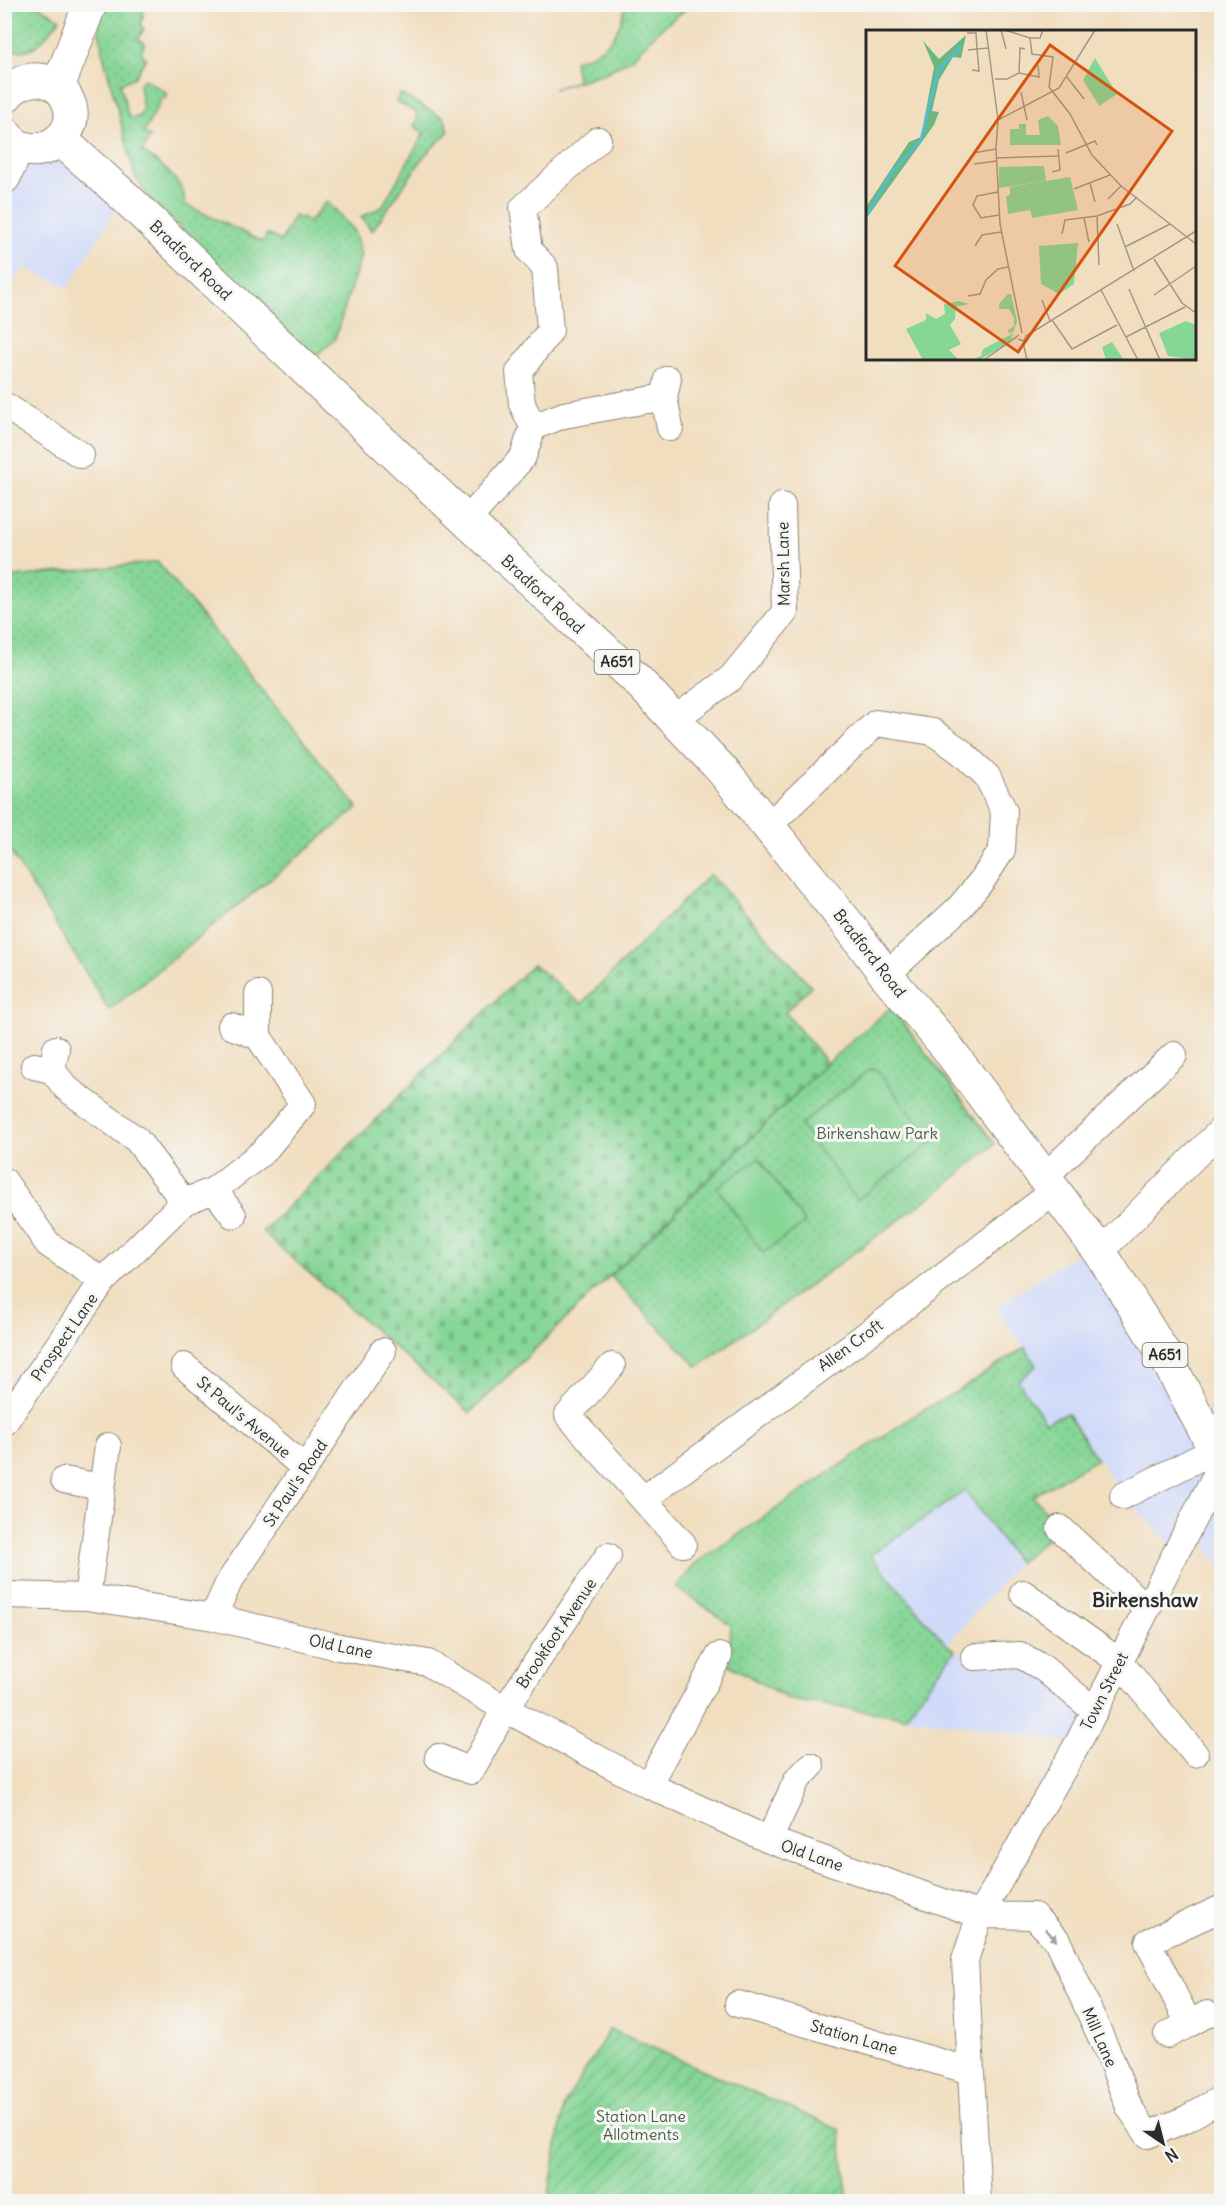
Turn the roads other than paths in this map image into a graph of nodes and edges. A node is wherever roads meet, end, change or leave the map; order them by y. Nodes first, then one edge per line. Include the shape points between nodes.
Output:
1 (90, 4) edge
2 (58, 87) junction
3 (6, 92) edge
4 (11, 139) edge
5 (61, 140) junction
6 (598, 140) dead end
7 (4, 177) edge
8 (4, 405) edge
9 (533, 427) junction
10 (670, 428) dead end
11 (81, 455) dead end
12 (782, 506) dead end
13 (466, 522) junction
14 (676, 718) junction
15 (768, 826) junction
16 (886, 975) junction
17 (258, 994) dead end
18 (231, 1026) dead end
19 (258, 1036) junction
20 (1174, 1055) dead end
21 (47, 1062) dead end
22 (1221, 1128) edge
23 (4, 1181) edge
24 (1049, 1184) junction
25 (213, 1190) junction
26 (184, 1202) junction
27 (233, 1215) dead end
28 (1100, 1252) junction
29 (103, 1281) junction
30 (383, 1352) dead end
31 (184, 1366) dead end
32 (612, 1366) dead end
33 (4, 1423) edge
34 (108, 1446) dead end
35 (1219, 1459) edge
36 (305, 1468) junction
37 (64, 1480) dead end
38 (101, 1487) junction
39 (1123, 1496) dead end
40 (645, 1498) junction
41 (1060, 1528) dead end
42 (683, 1544) dead end
43 (608, 1556) dead end
44 (1023, 1593) dead end
45 (4, 1595) edge
46 (87, 1597) junction
47 (1146, 1608) junction
48 (213, 1617) junction
49 (719, 1656) dead end
50 (974, 1657) dead end
51 (1120, 1662) junction
52 (504, 1709) junction
53 (1095, 1710) junction
54 (1195, 1754) dead end
55 (438, 1757) dead end
56 (811, 1766) dead end
57 (648, 1785) junction
58 (769, 1840) junction
59 (1221, 1908) edge
60 (980, 1915) junction
61 (738, 2004) dead end
62 (1187, 2024) dead end
63 (971, 2071) junction
64 (1221, 2098) edge
65 (978, 2202) edge

1 - 2 main road
2 - 3 main road via 33,79
2 - 5 main road via 68,100 71,118
4 - 5 main road via 42,150
4 - 7 main road
5 - 13 main road, Bradford Road / A651
6 - 9 street via 523,208 529,250 545,268 550,331 519,372 522,404
8 - 11 street
9 - 10 street via 666,388
9 - 13 street via 523,457
12 - 14 street, Marsh Lane via 785,612 731,678
13 - 14 main road, Bradford Road / A651
14 - 15 main road, Bradford Road / A651
15 - 16 main road, Bradford Road / A651
15 - 16 street via 876,723 933,732 987,776 1004,811 1002,850 960,907
16 - 24 main road, Bradford Road / A651 via 946,1046
17 - 19 street
18 - 19 street
19 - 25 street, Prospect Lane via 303,1104 264,1151
20 - 24 street
21 - 26 street via 66,1088 137,1140
22 - 28 street
23 - 29 street, Prospect Lane via 48,1244
24 - 28 main road, Bradford Road / A651
24 - 40 street, Allen Croft via 908,1304
25 - 26 street, Prospect Lane
25 - 27 street
26 - 29 street, Prospect Lane
28 - 35 main road, Bradford Road / A651 via 1164,1354
29 - 33 street, Prospect Lane
30 - 36 street, St Paul's Road
31 - 36 street, St Paul's Avenue
32 - 40 street via 568,1415
34 - 38 street
35 - 39 street
35 - 47 street, Town Street
36 - 48 street, St Paul's Road via 229,1582
37 - 38 street
38 - 46 street
40 - 42 street
41 - 47 street
43 - 52 street, Brookfoot Avenue
44 - 51 street
45 - 46 street, Old Lane
46 - 48 street, Old Lane
47 - 51 street, Town Street
48 - 52 street, Old Lane via 428,1663
49 - 57 street
50 - 53 street via 1020,1655 1043,1668
51 - 53 street, Town Street
51 - 54 street
52 - 55 street, Brookfoot Avenue via 471,1771
52 - 57 street, Old Lane
53 - 60 street, Town Street
56 - 58 street via 797,1780
57 - 58 street, Old Lane
58 - 60 street, Old Lane
59 - 62 street via 1148,1942
60 - 63 street via 965,1960
60 -> 64 street, Mill Lane via 1034,1916 1056,1940 1129,2107 1148,2135
61 - 63 street, Station Lane
63 - 65 street

